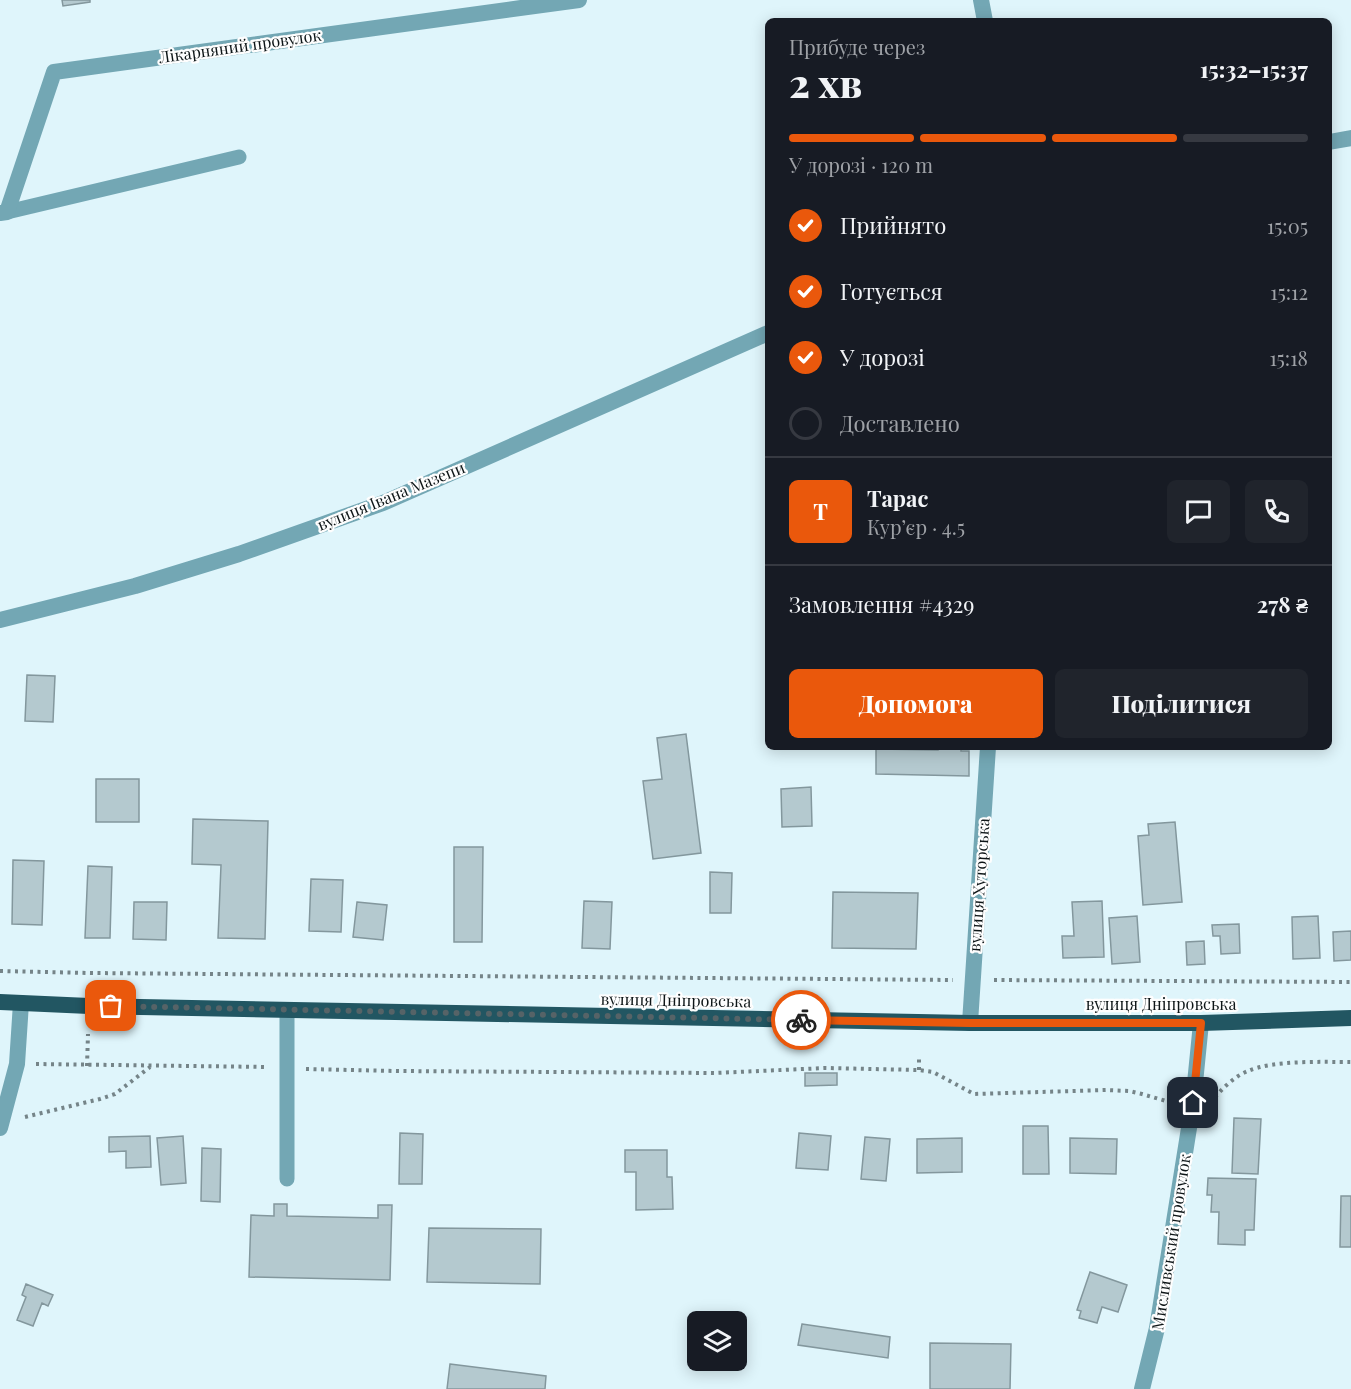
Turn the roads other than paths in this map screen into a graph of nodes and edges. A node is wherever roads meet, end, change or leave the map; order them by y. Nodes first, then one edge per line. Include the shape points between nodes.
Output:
1 (579, 0) edge
2 (981, 0) edge
3 (984, 18) edge
4 (1351, 138) edge
5 (1332, 141) edge
6 (239, 157) dead end
7 (4, 212) edge
8 (765, 334) edge
9 (0, 621) edge
10 (988, 750) edge
11 (0, 1002) edge
12 (21, 1003) junction
13 (287, 1010) junction
14 (1351, 1018) edge
15 (970, 1023) junction
16 (1201, 1023) junction
17 (1, 1124) edge
18 (287, 1179) dead end
19 (1142, 1389) edge

1 - 7 street, Лікарняний провулок via 54,72
2 - 3 street
4 - 5 street
6 - 7 lane
8 - 9 street, вулиця Івана Мазепи via 383,503 239,554
10 - 15 street, вулиця Хуторська
11 - 12 highway, вулиця Дніпровська
12 - 13 highway, вулиця Дніпровська
12 - 17 street via 17,1064
13 - 15 highway, вулиця Дніпровська
13 - 18 lane
14 - 16 highway, вулиця Дніпровська
15 - 16 highway, вулиця Дніпровська
16 - 19 street, Мисливський провулок via 1193,1103 1157,1328

